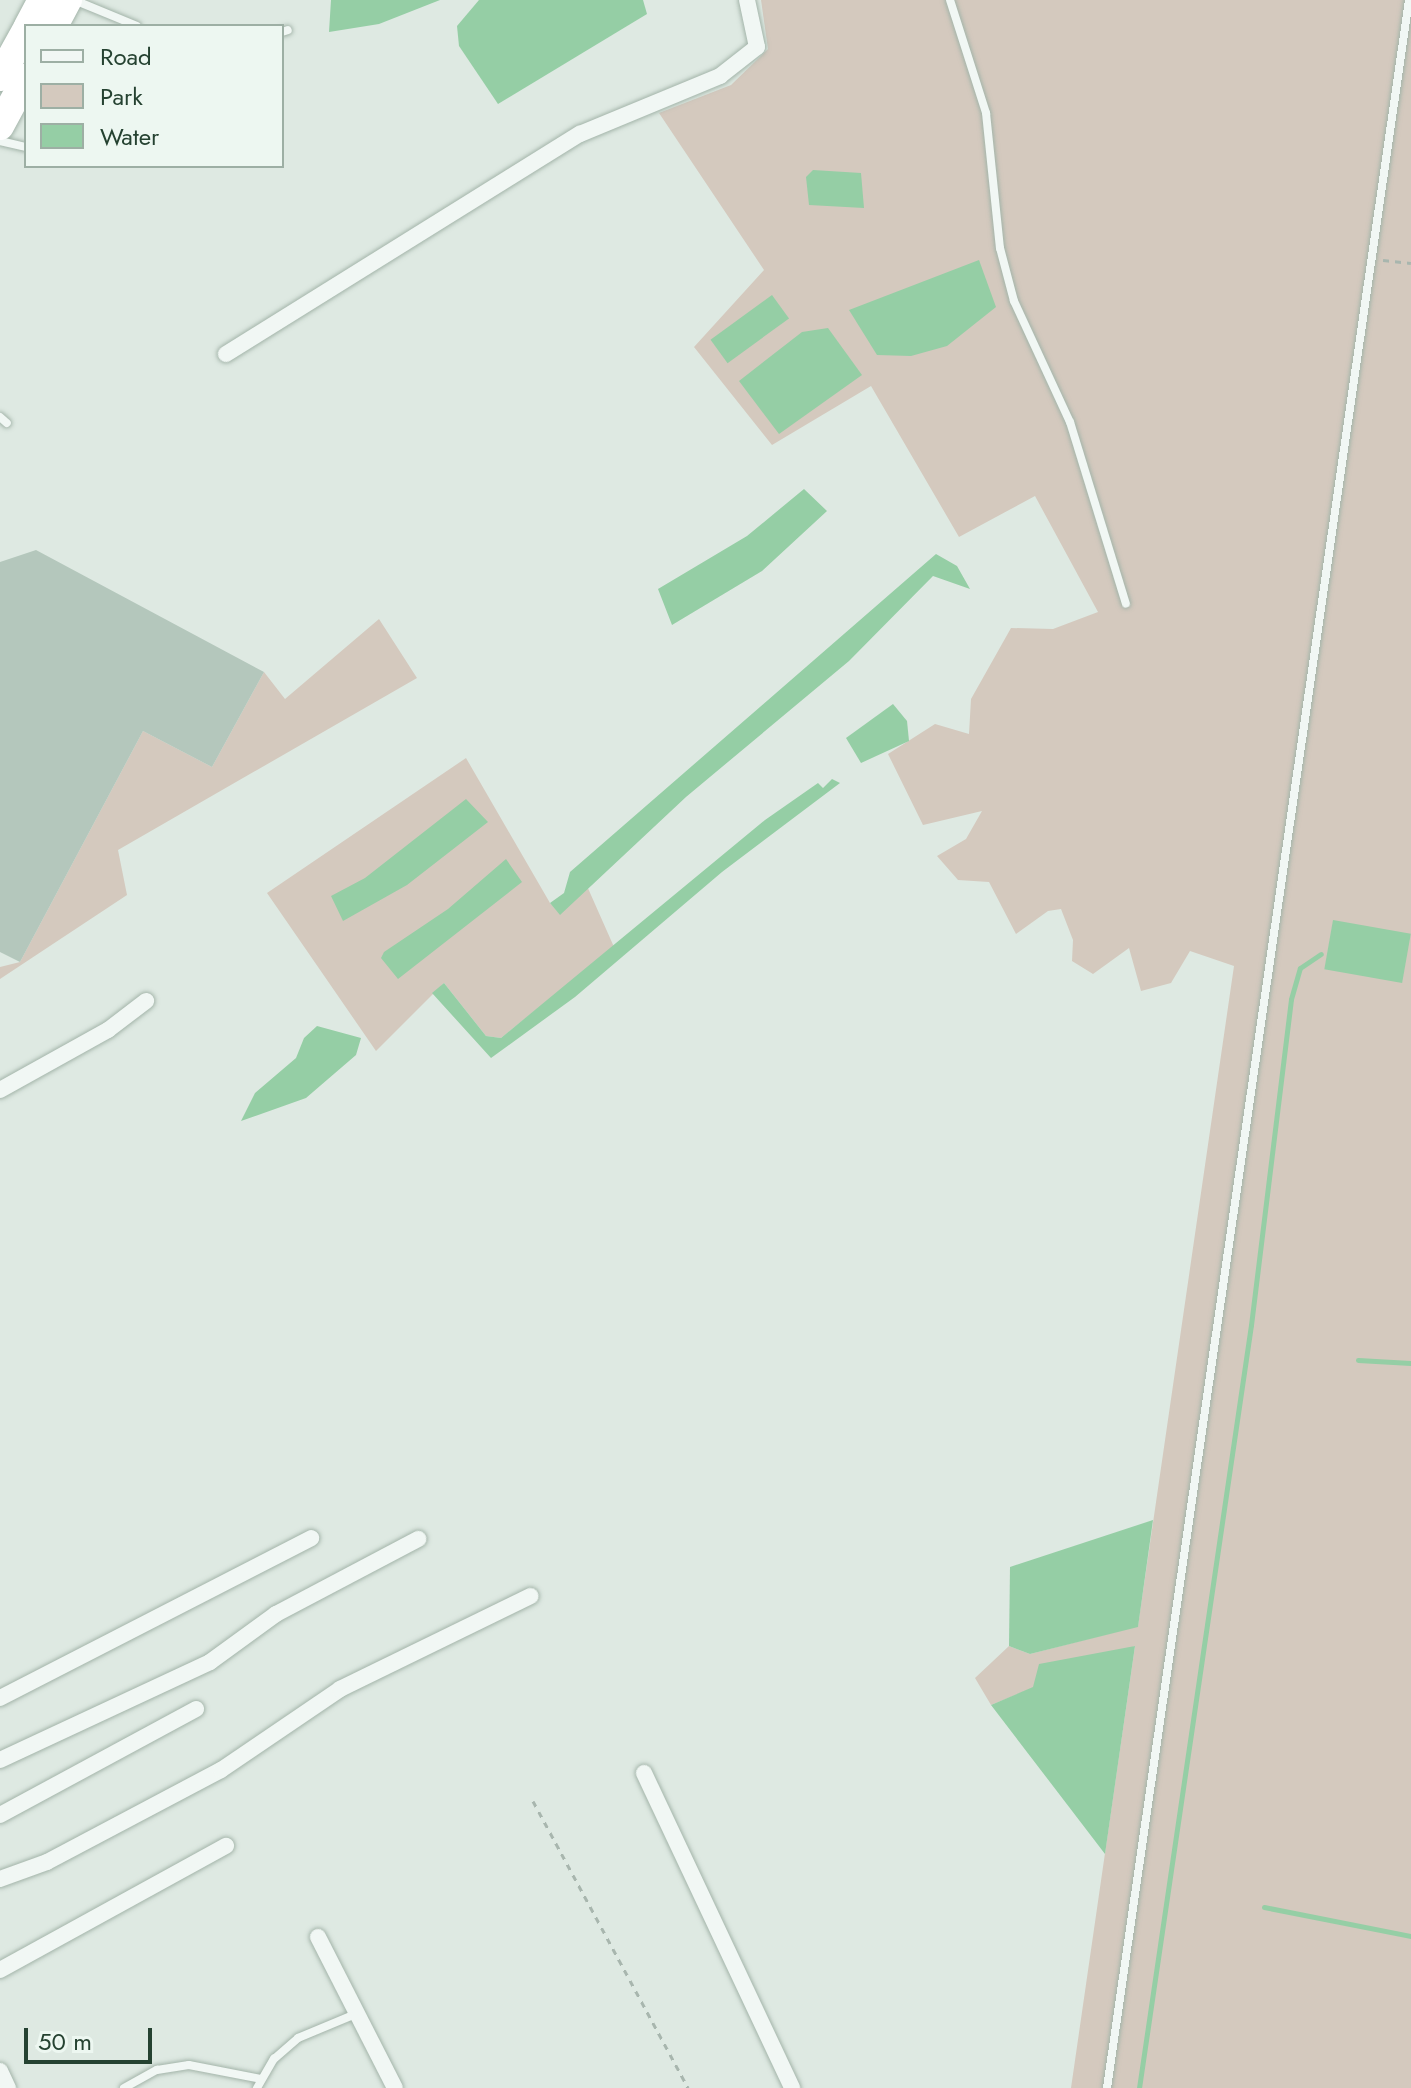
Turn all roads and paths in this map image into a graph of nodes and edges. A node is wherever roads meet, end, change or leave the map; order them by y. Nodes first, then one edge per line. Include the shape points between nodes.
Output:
1 (747, 0) edge
2 (950, 0) edge
3 (1409, 0) edge
4 (46, 13) edge
5 (123, 24) edge
6 (24, 56) edge
7 (13, 77) edge
8 (0, 126) edge
9 (0, 141) edge
10 (24, 147) edge
11 (1370, 258) junction
12 (1411, 263) edge
13 (226, 354) dead end
14 (1126, 604) dead end
15 (146, 1001) dead end
16 (0, 1090) edge
17 (311, 1538) dead end
18 (418, 1539) dead end
19 (531, 1596) dead end
20 (0, 1698) edge
21 (196, 1709) dead end
22 (0, 1760) edge
23 (644, 1773) dead end
24 (533, 1801) dead end
25 (0, 1815) edge
26 (226, 1846) dead end
27 (0, 1879) edge
28 (318, 1937) dead end
29 (0, 1970) edge
30 (358, 2012) junction
31 (0, 2071) edge
32 (259, 2084) edge
33 (8, 2088) edge
34 (124, 2088) edge
35 (395, 2088) edge
36 (688, 2088) edge
37 (792, 2088) edge
38 (1107, 2088) edge

1 - 13 street via 757,47 720,76 580,134
2 - 14 lane via 986,113 1000,248 1014,301 1070,422
3 - 11 lane
4 - 5 lane
6 - 7 highway
7 - 8 highway
9 - 10 lane
11 - 12 path
11 - 38 lane
15 - 16 street via 108,1030
17 - 20 street
18 - 22 street via 276,1614 210,1662
19 - 27 street via 340,1689 221,1770 47,1862
21 - 25 street
23 - 37 street
24 - 36 path
26 - 29 street
28 - 30 street
30 - 32 lane via 298,2038
30 - 35 street
31 - 33 street
32 - 34 lane via 189,2065 157,2070

